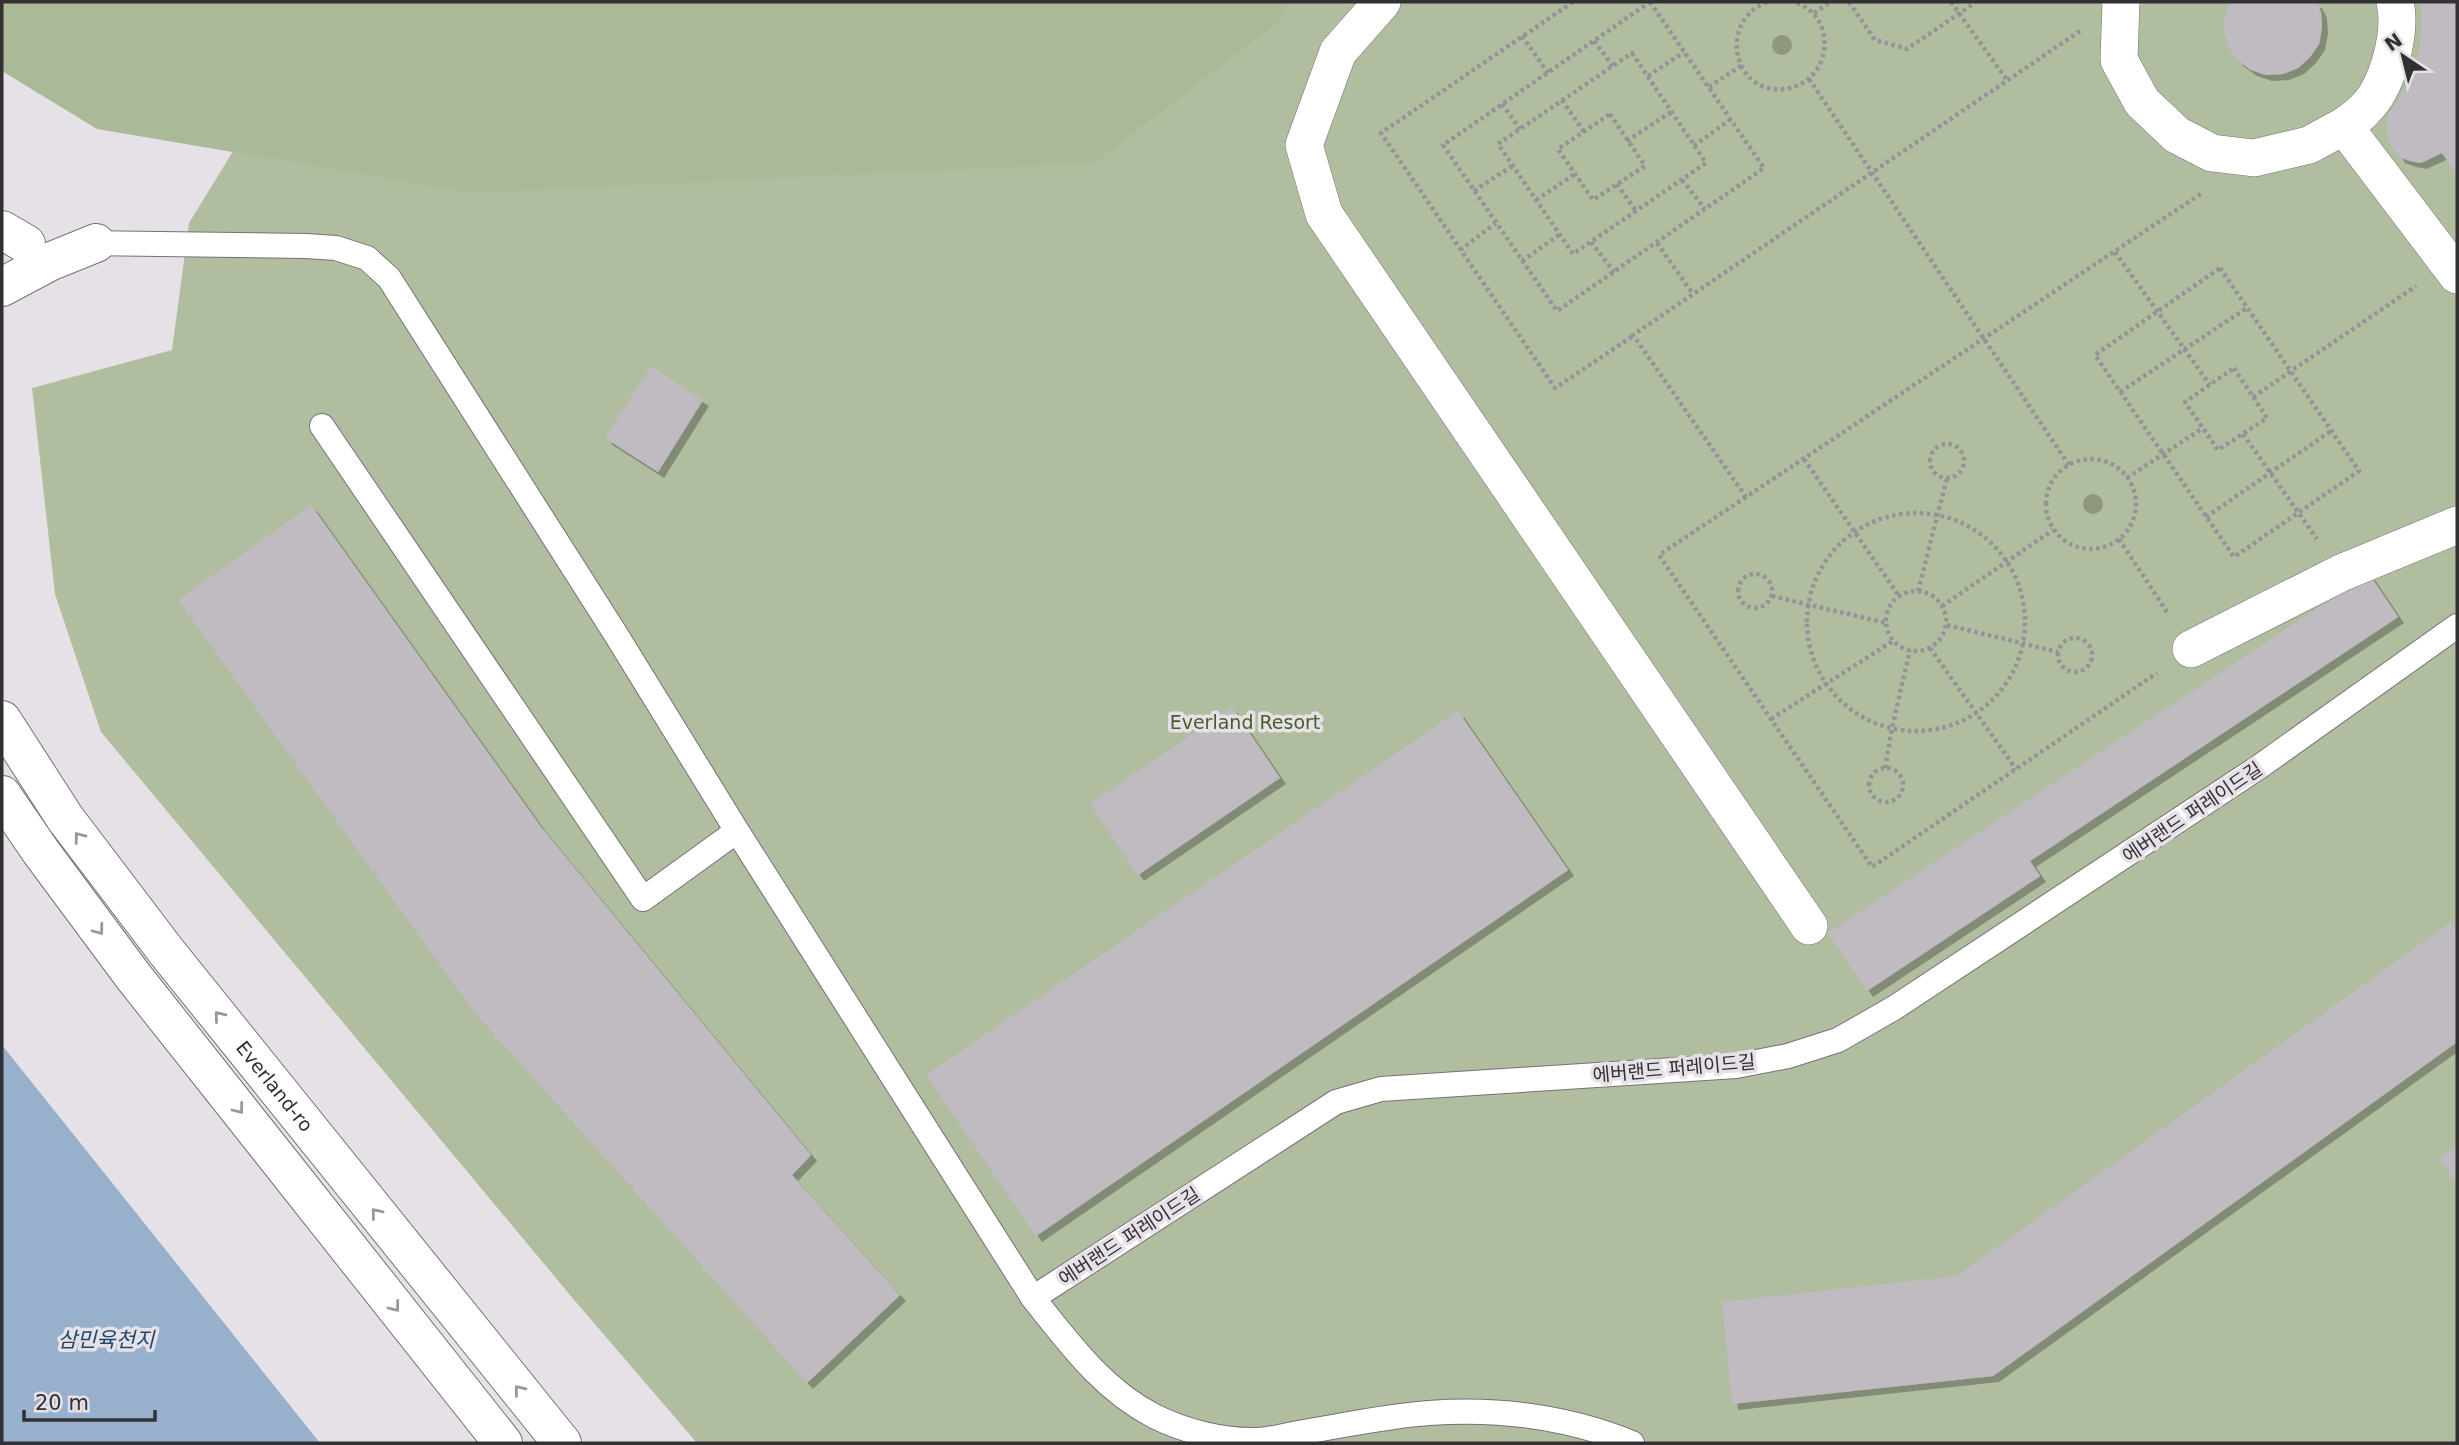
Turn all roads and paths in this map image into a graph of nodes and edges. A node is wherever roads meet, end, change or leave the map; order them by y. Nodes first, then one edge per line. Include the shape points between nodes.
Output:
1 (1382, 2) edge
2 (1573, 2) edge
3 (1767, 2) edge
4 (1794, 2) edge
5 (1830, 2) edge
6 (1849, 2) edge
7 (1951, 2) edge
8 (1976, 2) edge
9 (2121, 2) edge
10 (2395, 2) edge
11 (1757, 4) edge
12 (1814, 13) junction
13 (1959, 13) junction
14 (1522, 36) junction
15 (1594, 41) junction
16 (1684, 52) junction
17 (1742, 65) junction
18 (1613, 66) junction
19 (1548, 73) junction
20 (1647, 76) junction
21 (1810, 79) junction
22 (2007, 80) junction
23 (1709, 87) junction
24 (1562, 100) junction
25 (1502, 104) junction
26 (1671, 112) junction
27 (1731, 119) junction
28 (2344, 126) junction
29 (1520, 129) junction
30 (1584, 132) junction
31 (1628, 141) junction
32 (1695, 146) junction
33 (2254, 158) junction
34 (1512, 166) junction
35 (1872, 172) junction
36 (1575, 174) junction
37 (1682, 180) junction
38 (1617, 184) junction
39 (1475, 191) junction
40 (1536, 200) junction
41 (1705, 209) junction
42 (1636, 211) junction
43 (1497, 223) junction
44 (1559, 235) junction
45 (10, 239) edge
46 (1591, 242) junction
47 (96, 243) junction
48 (1657, 243) junction
49 (1460, 250) junction
50 (2115, 251) junction
51 (1522, 261) junction
52 (2453, 270) edge
53 (1614, 272) junction
54 (2, 288) edge
55 (1693, 294) junction
56 (2246, 308) junction
57 (2158, 311) junction
58 (1633, 336) junction
59 (1983, 339) junction
60 (2185, 349) junction
61 (2291, 372) junction
62 (2210, 386) junction
63 (2120, 392) junction
64 (2253, 397) junction
65 (322, 426) dead end
66 (2203, 428) junction
67 (2331, 431) junction
68 (2243, 434) junction
69 (2163, 455) junction
70 (1804, 459) junction
71 (2068, 465) junction
72 (2270, 473) junction
73 (1947, 478) junction
74 (2127, 478) junction
75 (1746, 497) junction
76 (2299, 513) junction
77 (1938, 515) junction
78 (2206, 517) junction
79 (2457, 525) edge
80 (2053, 530) junction
81 (1854, 531) junction
82 (2119, 539) junction
83 (2008, 560) junction
84 (2342, 573) junction
85 (1918, 591) junction
86 (1772, 596) junction
87 (1899, 596) junction
88 (1809, 604) junction
89 (1942, 606) junction
90 (1886, 622) junction
91 (1947, 625) junction
92 (2457, 626) edge
93 (1894, 641) junction
94 (2023, 644) junction
95 (1930, 648) junction
96 (2192, 649) junction
97 (1910, 650) junction
98 (2058, 652) junction
99 (1825, 682) junction
100 (1977, 713) junction
101 (1771, 719) junction
102 (2, 720) edge
103 (1892, 728) junction
104 (1885, 768) junction
105 (2016, 769) junction
106 (2, 795) edge
107 (737, 831) junction
108 (1809, 926) dead end
109 (1033, 1298) junction
110 (503, 1443) edge
111 (562, 1443) edge
112 (1632, 1443) edge

1 - 108 street via 1338,52 1304,145 1324,214
2 - 14 path
3 - 11 path
4 - 12 path
5 - 12 path
6 - 13 path via 1875,40 1907,49
7 - 13 path
8 - 13 path
9 - 22 path
9 - 33 street via 2119,60 2142,102 2177,135 2212,153
10 - 28 street via 2398,16 2390,67 2367,108
11 - 17 path via 1736,41
12 - 21 path via 1826,39 1822,61
13 - 22 path
14 - 19 path
14 - 49 path via 1381,133
15 - 16 path via 1650,2
15 - 18 path
15 - 19 path
16 - 20 path
16 - 23 path
17 - 21 path via 1754,81 1767,87 1782,90
17 - 23 path
18 - 20 path via 1632,53
18 - 24 path
19 - 25 path
20 - 26 path
21 - 35 path
22 - 35 path
23 - 27 path
24 - 29 path
24 - 30 path
25 - 29 path
25 - 39 path via 1443,145
26 - 31 path
26 - 32 path
27 - 32 path
27 - 41 path via 1765,168
28 - 33 street via 2309,145
28 - 52 street
29 - 34 path via 1498,144
30 - 31 path via 1610,114
30 - 36 path via 1558,149
31 - 38 path via 1645,166
32 - 37 path via 1706,163
33 - 50 path
34 - 39 path
34 - 40 path
35 - 55 path
35 - 59 path
36 - 38 path via 1593,201
36 - 40 path
37 - 41 path
37 - 42 path
38 - 42 path
39 - 43 path
40 - 44 path
41 - 48 path
42 - 46 path
43 - 49 path
43 - 51 path
44 - 46 path via 1573,254
44 - 51 path
45 - 47 lane
46 - 53 path
47 - 54 street
47 - 107 lane via 336,248 367,258 389,278
48 - 53 path
48 - 55 path
49 - 58 path via 1555,388
50 - 57 path
50 - 59 path
51 - 53 path via 1557,311
52 - 61 path
55 - 58 path
56 - 57 path via 2220,268
56 - 60 path
56 - 61 path
57 - 60 path
57 - 63 path via 2095,355
58 - 75 path
59 - 70 path
59 - 71 path
60 - 62 path
60 - 63 path
61 - 64 path
61 - 67 path
62 - 64 path via 2234,368
62 - 66 path via 2185,402
63 - 69 path
64 - 68 path via 2267,418
65 - 107 lane via 643,899
66 - 68 path via 2218,450
66 - 69 path
67 - 72 path
67 - 76 path via 2359,471
68 - 72 path
69 - 74 path
69 - 78 path
70 - 75 path
70 - 81 path
71 - 74 path via 2097,460 2112,464
71 - 80 path via 2049,487 2047,516
72 - 76 path
72 - 78 path
73 - 73 path via 1961,471 1964,460 1960,450 1945,444 1934,449 1929,465 1936,475
73 - 77 path
74 - 82 path via 2136,499 2129,528
75 - 101 path via 1659,555
76 - 78 path via 2234,557
76 - 84 path
77 - 81 path via 1920,511 1886,516
77 - 83 path via 1954,518 1984,535
77 - 85 path
79 - 84 street
80 - 82 path via 2077,547 2091,549
80 - 83 path
81 - 87 path
81 - 88 path via 1826,557
82 - 96 path
83 - 89 path
83 - 94 path via 2022,592 2027,626
84 - 96 street
85 - 87 path
85 - 89 path via 1928,593
86 - 86 path via 1769,581 1759,575 1748,575 1738,589 1740,601 1749,608 1760,608
86 - 88 path
87 - 90 path
88 - 90 path
88 - 99 path via 1806,630 1815,667
89 - 91 path
90 - 93 path
91 - 94 path
91 - 95 path
92 - 109 lane, 에버랜드 퍼레이드길 via 2259,767 1905,1001 1838,1040 1735,1066 1381,1089 1336,1102
93 - 97 path
93 - 99 path
94 - 98 path
94 - 100 path via 2020,660 2003,690
95 - 97 path
95 - 100 path
96 - 105 path
97 - 103 path
98 - 98 path via 2060,664 2070,671 2081,671 2092,660 2092,649 2080,638 2068,639
99 - 101 path
99 - 103 path via 1836,699 1867,721
100 - 103 path via 1942,729 1904,732
100 - 105 path
101 - 105 path via 1872,867
111 -> 102 street, Everland-ro via 166,951 65,818
103 - 104 path
104 - 104 path via 1874,772 1869,788 1875,798 1886,802 1901,795 1903,784 1900,774
106 -> 110 street via 133,976
107 - 109 lane
109 - 112 lane via 1090,1369 1153,1416 1189,1430 1258,1440 1429,1413 1521,1414 1601,1430

